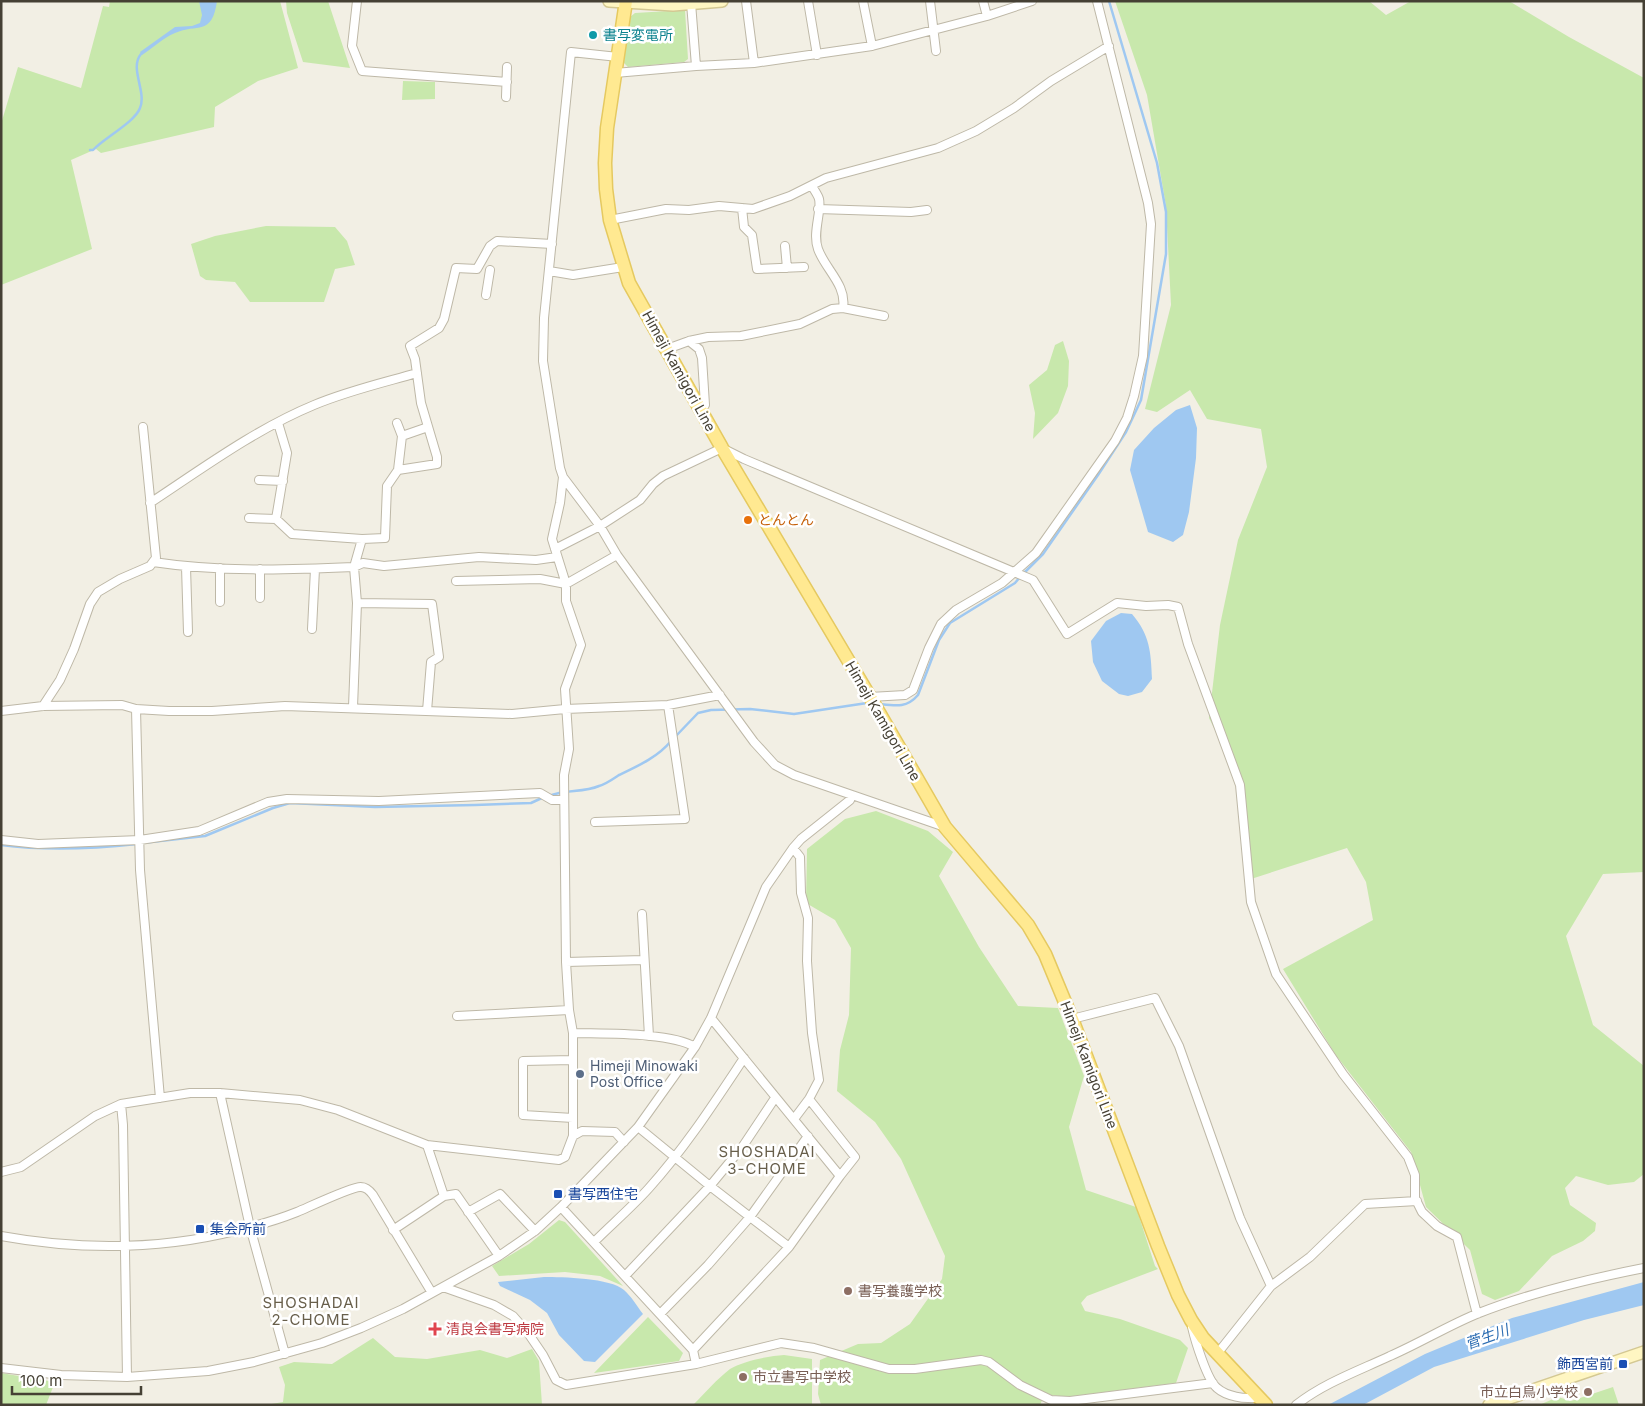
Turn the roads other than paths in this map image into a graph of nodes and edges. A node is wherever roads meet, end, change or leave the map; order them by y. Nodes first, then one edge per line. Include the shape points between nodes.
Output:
1 (357, 1) edge
2 (609, 1) edge
3 (722, 1) edge
4 (746, 1) edge
5 (808, 1) edge
6 (863, 1) edge
7 (930, 1) edge
8 (983, 1) edge
9 (1032, 1) edge
10 (1097, 1) edge
11 (626, 2) edge
12 (691, 4) junction
13 (987, 16) junction
14 (933, 30) junction
15 (872, 46) junction
16 (1109, 46) junction
17 (936, 51) dead end
18 (818, 54) junction
19 (618, 57) junction
20 (754, 63) junction
21 (696, 66) junction
22 (508, 67) dead end
23 (615, 73) junction
24 (506, 82) junction
25 (506, 97) dead end
26 (812, 186) junction
27 (742, 208) junction
28 (818, 209) junction
29 (927, 210) dead end
30 (911, 212) junction
31 (610, 220) junction
32 (911, 222) dead end
33 (552, 244) junction
34 (785, 246) dead end
35 (623, 267) junction
36 (804, 267) dead end
37 (787, 268) junction
38 (490, 270) dead end
39 (549, 271) junction
40 (486, 295) dead end
41 (842, 308) junction
42 (884, 316) dead end
43 (688, 341) junction
44 (667, 349) junction
45 (417, 373) junction
46 (701, 410) junction
47 (278, 423) junction
48 (397, 423) dead end
49 (143, 427) dead end
50 (428, 427) junction
51 (402, 436) junction
52 (722, 448) junction
53 (398, 470) junction
54 (563, 477) junction
55 (259, 480) dead end
56 (283, 481) junction
57 (150, 503) junction
58 (249, 518) dead end
59 (276, 519) junction
60 (600, 526) junction
61 (362, 539) junction
62 (556, 553) junction
63 (617, 555) junction
64 (153, 562) junction
65 (186, 567) junction
66 (354, 567) junction
67 (220, 568) junction
68 (260, 569) junction
69 (315, 569) junction
70 (1014, 573) junction
71 (456, 581) dead end
72 (566, 584) junction
73 (260, 598) dead end
74 (220, 602) dead end
75 (357, 603) junction
76 (312, 629) dead end
77 (188, 632) dead end
78 (720, 695) junction
79 (870, 697) junction
80 (668, 705) junction
81 (43, 706) junction
82 (353, 707) junction
83 (136, 709) junction
84 (565, 710) junction
85 (1, 711) edge
86 (427, 711) junction
87 (852, 795) junction
88 (564, 800) junction
89 (595, 822) dead end
90 (945, 827) junction
91 (1, 840) edge
92 (140, 840) junction
93 (793, 848) junction
94 (642, 914) dead end
95 (644, 960) junction
96 (566, 962) junction
97 (569, 1010) junction
98 (457, 1016) dead end
99 (711, 1018) junction
100 (1072, 1019) junction
101 (573, 1033) junction
102 (649, 1036) junction
103 (695, 1047) junction
104 (744, 1058) junction
105 (573, 1060) junction
106 (220, 1093) junction
107 (160, 1098) junction
108 (775, 1098) junction
109 (809, 1099) junction
110 (121, 1104) junction
111 (573, 1118) junction
112 (794, 1120) junction
113 (638, 1127) junction
114 (573, 1136) junction
115 (808, 1136) junction
116 (624, 1142) junction
117 (427, 1145) junction
118 (675, 1157) junction
119 (1, 1172) edge
120 (840, 1176) junction
121 (710, 1186) junction
122 (444, 1196) junction
123 (1417, 1201) junction
124 (562, 1206) junction
125 (468, 1212) junction
126 (750, 1217) junction
127 (250, 1227) junction
128 (393, 1230) junction
129 (535, 1231) junction
130 (1, 1236) edge
131 (594, 1242) junction
132 (124, 1246) junction
133 (789, 1247) junction
134 (498, 1256) junction
135 (1644, 1268) edge
136 (625, 1276) junction
137 (1271, 1286) junction
138 (443, 1287) junction
139 (432, 1293) junction
140 (660, 1314) junction
141 (1477, 1314) junction
142 (1191, 1320) junction
143 (693, 1350) junction
144 (1644, 1352) edge
145 (285, 1354) junction
146 (1216, 1354) junction
147 (696, 1364) junction
148 (1, 1368) edge
149 (127, 1377) junction
150 (1212, 1383) junction
151 (1262, 1401) edge
152 (1050, 1402) edge
153 (1296, 1405) edge
154 (1489, 1405) edge

1 - 24 street via 352,46 362,71
2 - 11 main road
3 - 12 main road
4 - 20 street
5 - 18 street
6 - 15 street
7 - 14 street
8 - 13 street
9 - 13 street
10 - 16 street
11 - 12 main road
11 - 19 main road, Himeji Kamigori Line
12 - 21 street
13 - 14 street
14 - 15 street
14 - 17 street
15 - 18 street
16 - 26 street via 976,131 948,144 826,178
16 - 70 street via 1148,203 1150,224 1143,356 1129,410 1115,441 1036,553
18 - 20 street
19 - 23 main road, Himeji Kamigori Line
19 - 33 street via 571,52
20 - 21 street
21 - 23 street
22 - 24 street
23 - 31 main road, Himeji Kamigori Line via 605,163
24 - 25 street
26 - 27 street via 753,209
26 - 28 street via 820,200
27 - 31 street via 666,209
27 - 37 street via 744,227 752,235 757,269
28 - 30 street
28 - 41 street via 817,248 841,291
29 - 30 street
30 - 32 street
31 - 35 main road, Himeji Kamigori Line
33 - 39 street
33 - 45 street via 497,241 490,246 477,269 456,268 439,328 410,346
34 - 37 street
35 - 39 street via 573,275
35 - 44 main road, Himeji Kamigori Line
36 - 37 street
38 - 40 street
39 - 54 street via 543,361
41 - 42 street
41 - 43 street via 832,309 793,326
43 - 44 street
43 - 46 street via 699,349 702,358 706,404
44 - 46 main road, Himeji Kamigori Line
45 - 47 street via 314,405
45 - 50 street
46 - 52 main road, Himeji Kamigori Line
47 - 56 street via 287,453
47 - 57 street via 223,454
48 - 51 street
49 - 57 street
50 - 51 street
50 - 53 street via 437,464
51 - 53 street
52 - 60 street via 664,476 640,500
52 - 70 street
52 - 79 main road, Himeji Kamigori Line
53 - 61 street via 387,486 385,538
54 - 60 street
54 - 62 street via 552,539
55 - 56 street
56 - 59 street
57 - 64 street via 156,558
58 - 59 street
59 - 61 street via 292,534
60 - 62 street
60 - 63 street
61 - 66 street
62 - 66 street via 536,560 479,557 384,566 362,563
62 - 72 street
63 - 72 street
63 - 78 street
64 - 65 street
64 - 81 street via 98,592 90,604 60,680
65 - 67 street
65 - 77 street
66 - 69 street
66 - 75 street
67 - 68 street
67 - 74 street
68 - 69 street
68 - 73 street
69 - 76 street
70 - 79 street via 956,610 941,624 913,690 905,695
70 - 123 street via 1033,580 1067,634 1117,603 1178,608 1240,785 1251,902 1276,974 1343,1074 1408,1157
71 - 72 street via 540,579
72 - 84 street via 566,601 581,645 564,689
75 - 82 street
75 - 86 street via 432,604 439,657 431,662
78 - 80 street
78 - 87 street via 775,765
79 - 90 main road, Himeji Kamigori Line
80 - 84 street
80 - 89 street via 685,819
81 - 83 street via 122,705
81 - 85 street
82 - 83 street via 285,706 212,711
82 - 86 street
83 - 92 street
84 - 86 street via 512,714
84 - 88 street via 569,749
87 - 90 street
87 - 93 street
88 - 92 street via 552,800 540,793 379,802 287,799 268,802 199,831
88 - 96 street
90 - 100 main road, Himeji Kamigori Line via 1028,925 1045,954
91 - 92 street via 38,844
92 - 107 street
93 - 99 street via 766,887
93 - 109 street via 800,857 801,893 808,918 807,961 819,1080
94 - 95 street
95 - 96 street
95 - 102 street
96 - 97 street
97 - 98 street
97 - 101 street
99 - 103 street
99 - 104 street
100 - 137 street via 1155,998 1179,1046 1240,1218
100 - 142 main road, Himeji Kamigori Line via 1158,1246
101 - 102 street
101 - 105 street
102 - 103 street
103 - 113 street
104 - 108 street
104 - 118 street
105 - 111 street
105 - 111 street via 523,1061 524,1115
106 - 107 street
106 - 117 street via 300,1100 338,1110
106 - 127 street
107 - 110 street
108 - 112 street
108 - 121 street via 743,1146
109 - 112 street
109 - 120 street via 855,1158
110 - 119 street via 95,1116 21,1166
110 - 132 street
111 - 114 street
112 - 115 street
113 - 116 street
113 - 118 street
114 - 116 street via 582,1131 614,1132
114 - 117 street via 565,1157 559,1160
115 - 120 street
115 - 126 street
116 - 124 street
117 - 122 street
118 - 121 street
118 - 131 street via 648,1189
120 - 133 street
121 - 126 street
121 - 136 street
122 - 125 street via 456,1194
122 - 128 street
123 - 137 street via 1365,1204 1310,1258
123 - 141 street via 1422,1212 1437,1226 1457,1237
124 - 129 street
124 - 131 street
125 - 129 street via 500,1194
125 - 134 street
126 - 133 street
126 - 140 street
127 - 128 street via 360,1186 373,1195
127 - 132 street via 192,1239
127 - 145 street
128 - 139 street
129 - 134 street
130 - 132 street via 80,1246
131 - 136 street
132 - 149 street
133 - 143 street
134 - 138 street
135 - 141 street via 1556,1287
136 - 140 street
137 - 146 street
138 - 139 street
138 - 147 street via 494,1305 512,1316 528,1332 556,1380 566,1385
139 - 145 street via 361,1328
140 - 143 street
141 - 153 street via 1336,1380
142 - 146 main road, Himeji Kamigori Line
142 - 150 street via 1198,1349
143 - 147 street
144 - 154 main road
145 - 149 street via 208,1371
146 - 151 main road, Himeji Kamigori Line
147 - 152 street via 780,1343 814,1348 889,1369 916,1369 981,1360
148 - 149 street via 61,1375
150 - 151 street via 1232,1395
150 - 152 street

